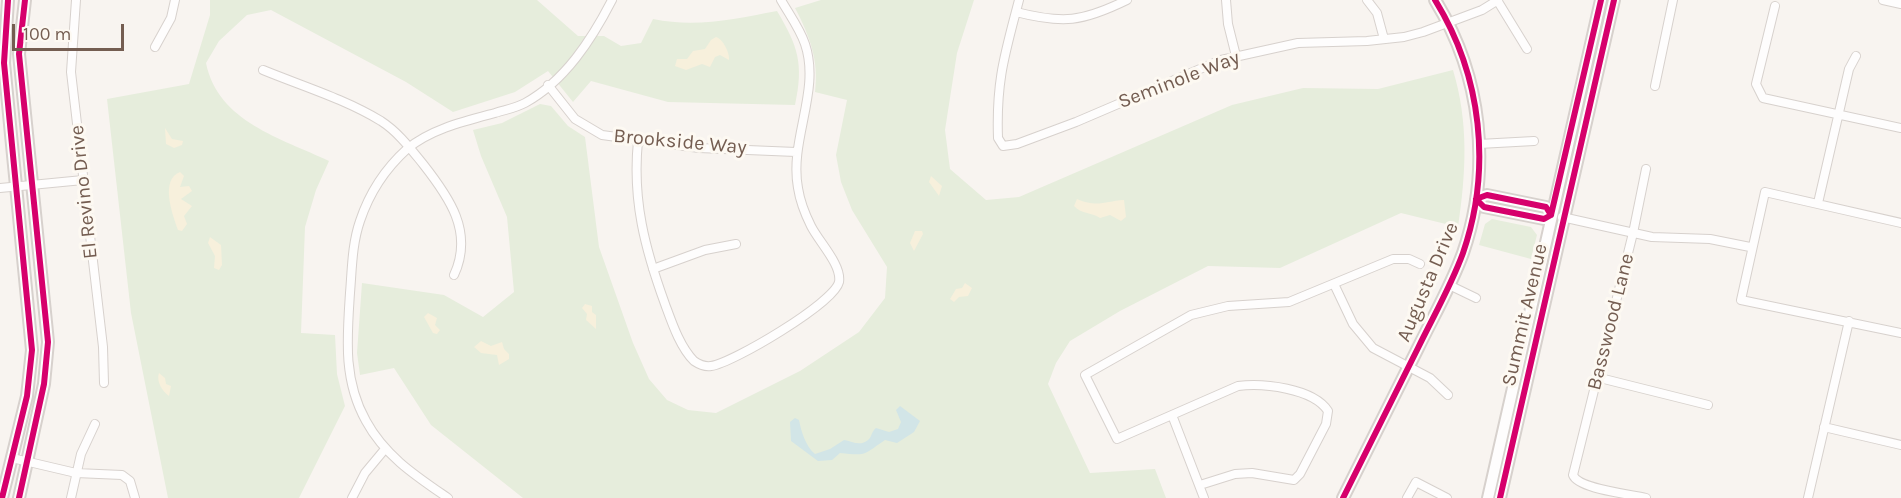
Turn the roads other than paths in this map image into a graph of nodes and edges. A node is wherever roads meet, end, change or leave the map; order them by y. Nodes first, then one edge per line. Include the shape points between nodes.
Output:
1 (8, 0) edge
2 (25, 0) edge
3 (75, 0) edge
4 (175, 0) edge
5 (612, 0) edge
6 (781, 0) edge
7 (1019, 0) edge
8 (1127, 0) edge
9 (1226, 0) edge
10 (1367, 0) edge
11 (1435, 0) edge
12 (1498, 0) edge
13 (1601, 0) edge
14 (1614, 0) edge
15 (1673, 0) edge
16 (1883, 0) edge
17 (1901, 4) edge
18 (1775, 6) dead end
19 (1016, 12) junction
20 (1448, 23) junction
21 (1384, 39) junction
22 (155, 47) dead end
23 (1527, 49) dead end
24 (1236, 56) junction
25 (1856, 56) dead end
26 (263, 70) dead end
27 (548, 85) junction
28 (1655, 86) dead end
29 (1837, 114) junction
30 (1901, 129) edge
31 (638, 141) junction
32 (1534, 141) dead end
33 (1479, 144) junction
34 (410, 147) junction
35 (796, 152) junction
36 (1646, 169) dead end
37 (83, 180) junction
38 (33, 184) junction
39 (18, 186) junction
40 (0, 188) edge
41 (1476, 199) junction
42 (1818, 203) junction
43 (1551, 215) junction
44 (1564, 218) junction
45 (1901, 223) edge
46 (1633, 233) junction
47 (736, 244) dead end
48 (1750, 247) junction
49 (1420, 264) dead end
50 (653, 269) junction
51 (454, 275) dead end
52 (1334, 284) junction
53 (1449, 285) junction
54 (1476, 298) dead end
55 (1849, 321) junction
56 (1901, 333) edge
57 (1408, 367) junction
58 (1596, 377) junction
59 (104, 383) dead end
60 (1448, 395) dead end
61 (1708, 405) dead end
62 (1172, 415) junction
63 (95, 424) dead end
64 (1824, 427) junction
65 (1901, 445) edge
66 (385, 449) junction
67 (12, 458) junction
68 (27, 462) junction
69 (76, 473) junction
70 (1200, 485) junction
71 (2, 498) edge
72 (19, 498) edge
73 (71, 498) edge
74 (135, 498) edge
75 (352, 498) edge
76 (448, 498) edge
77 (1204, 498) edge
78 (1343, 498) edge
79 (1407, 498) edge
80 (1447, 498) edge
81 (1488, 498) edge
82 (1500, 498) edge
83 (1646, 498) edge
84 (1808, 498) edge

1 - 39 street via 4,63
2 - 38 street via 18,54
3 - 37 street, El Revino Drive via 70,65
4 - 22 street via 171,18
5 - 27 street via 580,53
6 - 35 street via 805,44 808,60 808,91
7 - 19 street
8 - 19 street via 1092,15 1064,21
9 - 24 street
10 - 21 street via 1377,13
11 - 20 street, Augusta Drive
12 - 20 street, Seminole Way
12 - 23 street
13 - 43 street, Summit Avenue
14 - 44 street, Summit Avenue
15 - 28 street
16 - 17 street
18 - 29 street via 1756,84 1763,98
19 - 24 street, Seminole Way via 997,93 998,138 1003,146 1017,144
20 - 21 street, Seminole Way
20 - 33 street, Augusta Drive via 1469,75
21 - 24 street, Seminole Way via 1298,43
25 - 29 street
26 - 34 street via 373,117
27 - 31 street, Brookside Way via 583,125 602,135
27 - 34 street via 525,103 446,128
29 - 30 street
29 - 42 street
31 - 35 street, Brookside Way
31 - 50 street via 637,205
32 - 33 street
33 - 41 street, Augusta Drive
34 - 51 street via 446,194 458,219 462,244
34 - 66 street via 369,199 353,253 349,373 362,413
35 - 50 street via 796,177 803,208 837,268 839,282 831,295 785,329 718,364 703,366 691,358 681,341
36 - 46 street, Basswood Lane
37 - 38 street
37 - 59 street, El Revino Drive via 104,347
38 - 39 street
38 - 68 street via 48,342 44,384
39 - 40 street
39 - 67 street via 32,350 27,396
41 - 43 street via 1484,207 1544,219
41 - 53 street, Augusta Drive via 1466,243
42 - 45 street
42 - 48 street via 1765,192
43 - 44 street
43 - 81 street, Summit Avenue
44 - 46 street
44 - 82 street, Summit Avenue
46 - 48 street via 1676,240 1710,239
46 - 58 street, Basswood Lane
47 - 50 street via 705,250
48 - 55 street via 1741,300
49 - 52 street via 1393,259
52 - 57 street via 1362,337 1373,348
52 - 62 street via 1289,302 1228,306 1191,315 1085,375 1118,440
53 - 54 street
53 - 57 street, Augusta Drive
55 - 56 street
55 - 64 street
57 - 60 street via 1430,378
57 - 78 street, Augusta Drive
58 - 61 street
58 - 83 street, Basswood Lane via 1575,480 1585,486
62 - 70 street
62 - 70 street via 1220,392 1259,384 1280,386 1323,404 1328,411 1326,424 1300,474 1290,481 1252,473
63 - 69 street
64 - 65 street
64 - 84 street
66 - 75 street via 365,473
66 - 76 street
67 - 68 street
67 - 71 street
68 - 69 street
68 - 72 street
69 - 73 street
69 - 74 street via 126,477
70 - 77 street
79 - 80 street via 1416,482

